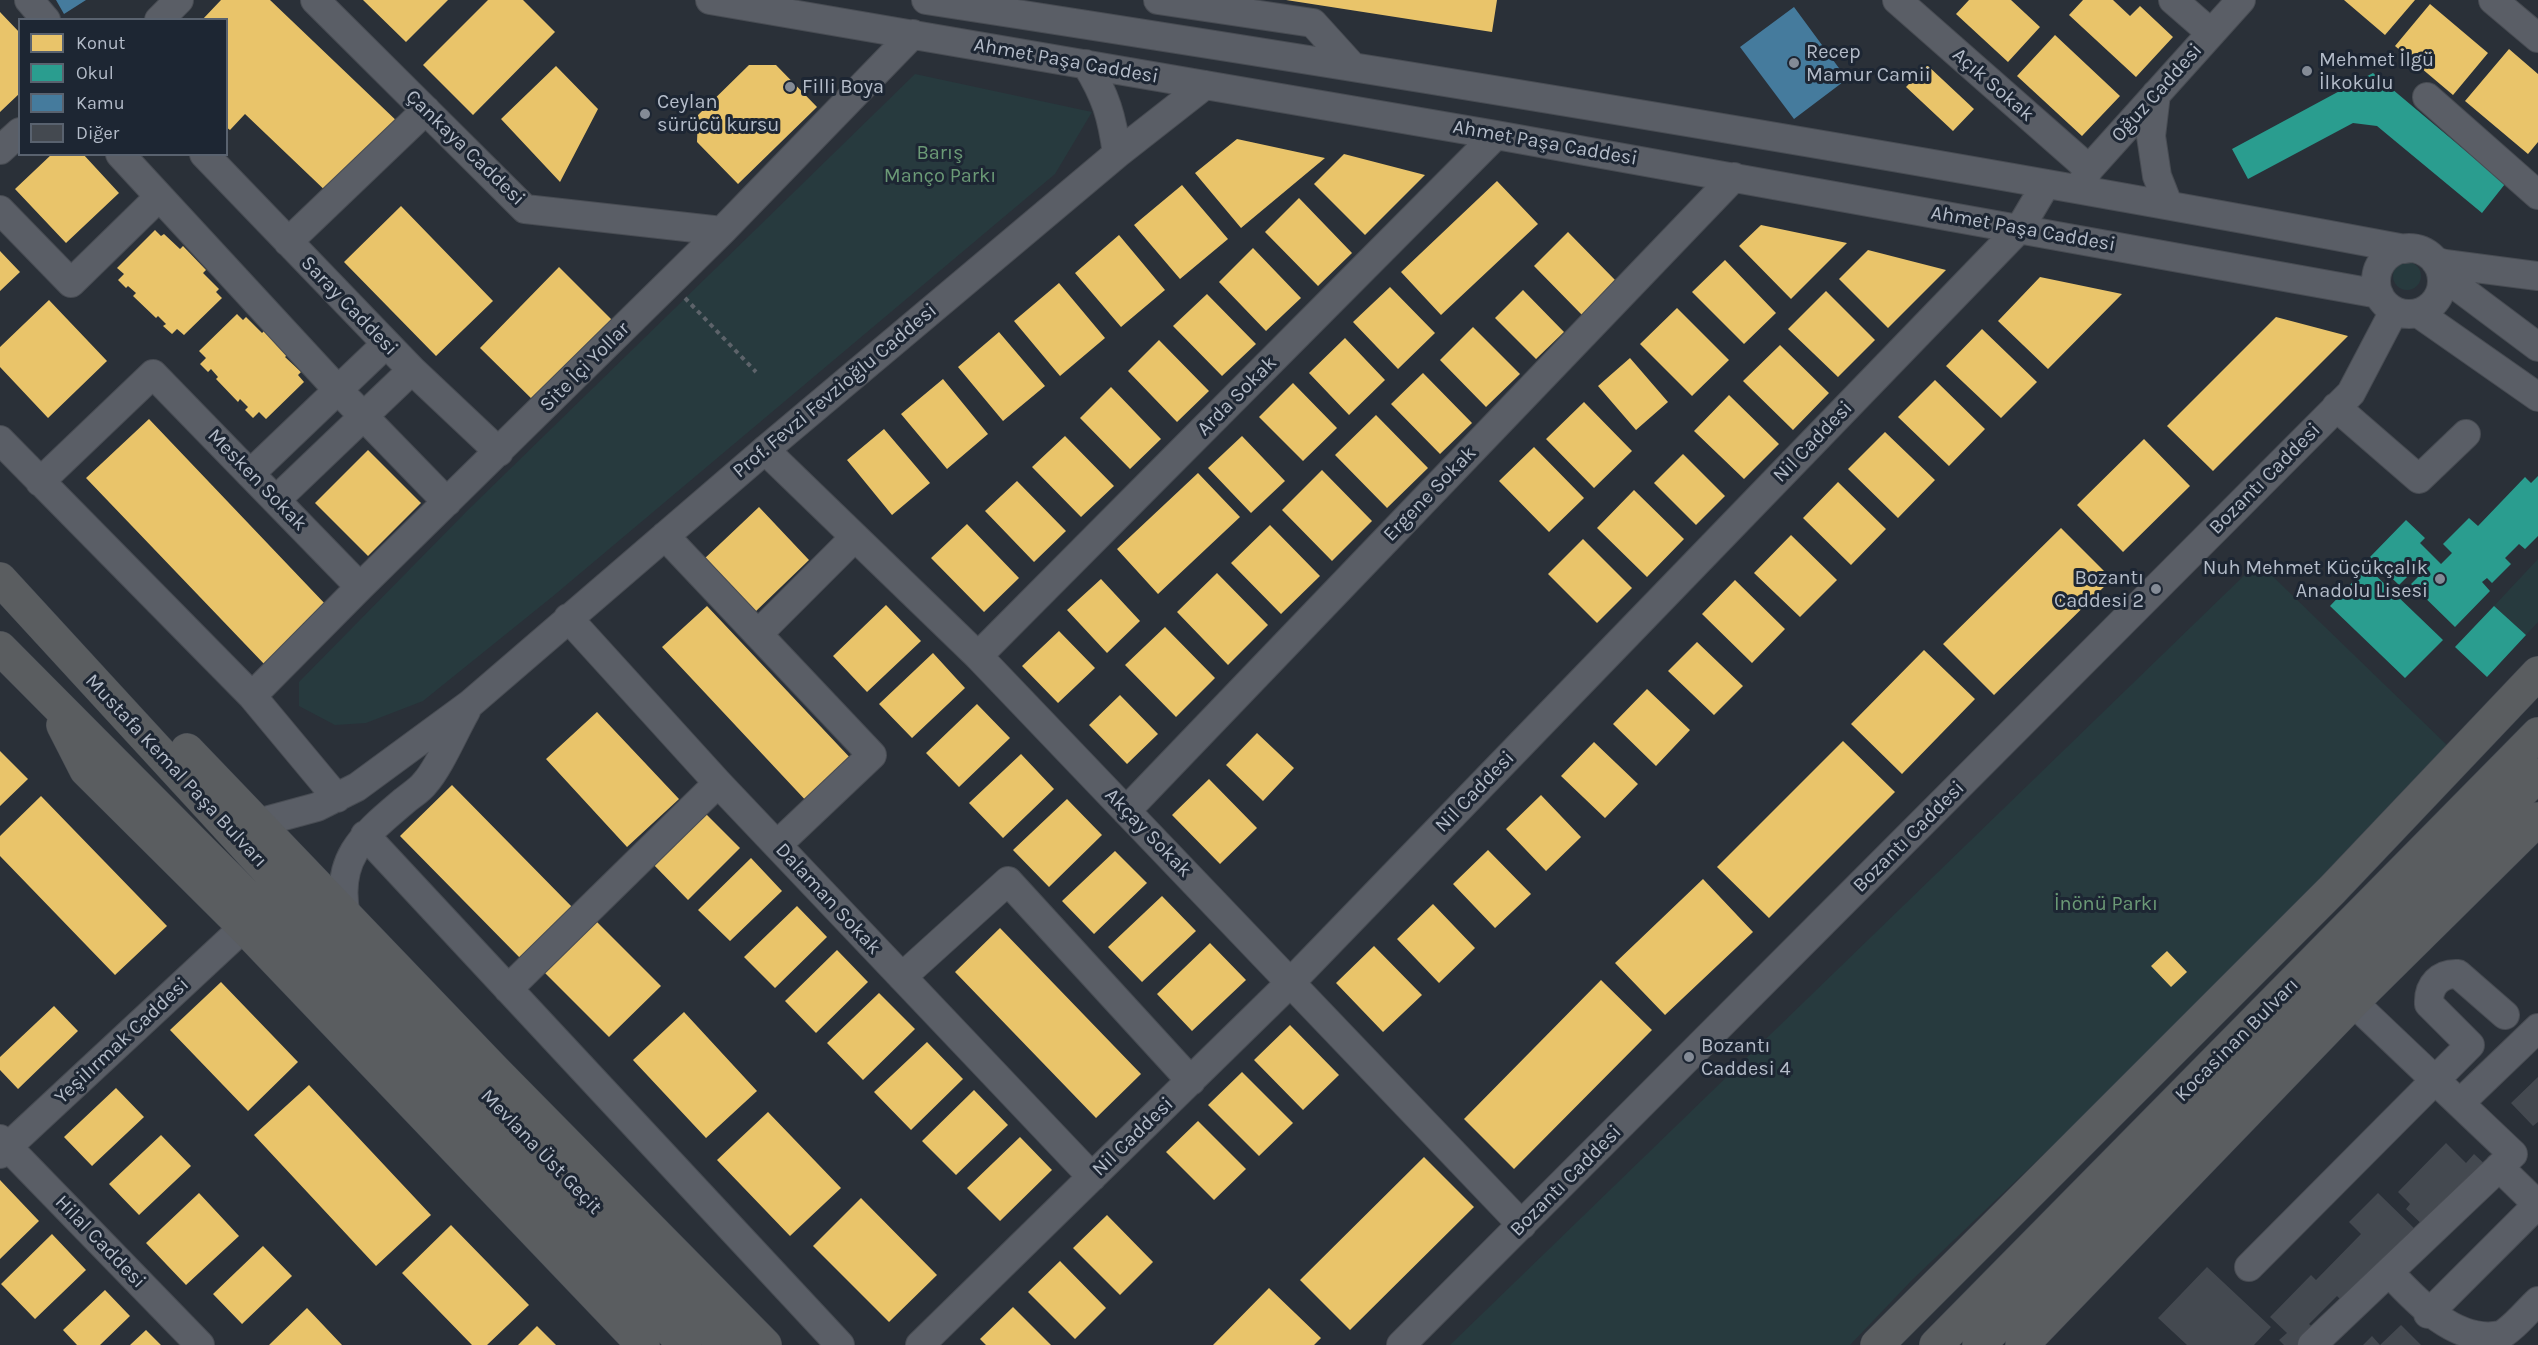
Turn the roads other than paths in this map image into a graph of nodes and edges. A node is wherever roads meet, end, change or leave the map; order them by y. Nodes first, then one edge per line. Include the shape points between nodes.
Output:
1 (29, 0) edge
2 (179, 0) edge
3 (315, 0) edge
4 (710, 0) edge
5 (926, 0) edge
6 (1158, 0) edge
7 (1897, 0) edge
8 (2173, 0) edge
9 (2241, 0) edge
10 (2493, 0) edge
11 (44, 18) edge
12 (161, 18) edge
13 (2211, 33) junction
14 (913, 34) junction
15 (2538, 38) edge
16 (1086, 64) junction
17 (1352, 66) junction
18 (1205, 84) junction
19 (2156, 94) junction
20 (2427, 97) dead end
21 (426, 110) junction
22 (18, 134) edge
23 (1496, 135) junction
24 (0, 150) edge
25 (1117, 154) junction
26 (122, 156) edge
27 (206, 156) edge
28 (1734, 177) junction
29 (2084, 179) junction
30 (2046, 184) junction
31 (2538, 195) edge
32 (159, 196) junction
33 (2168, 204) junction
34 (0, 210) edge
35 (2020, 228) junction
36 (722, 231) junction
37 (288, 242) junction
38 (2405, 249) junction
39 (2438, 268) junction
40 (2538, 276) edge
41 (2397, 306) junction
42 (386, 344) junction
43 (2538, 347) edge
44 (412, 370) junction
45 (338, 390) junction
46 (2538, 398) edge
47 (2336, 408) junction
48 (364, 416) junction
49 (2466, 434) dead end
50 (0, 440) edge
51 (765, 450) junction
52 (499, 452) junction
53 (250, 474) junction
54 (40, 482) junction
55 (276, 500) junction
56 (447, 502) junction
57 (665, 536) junction
58 (855, 537) junction
59 (0, 579) edge
60 (360, 587) junction
61 (568, 618) junction
62 (758, 634) junction
63 (0, 648) edge
64 (978, 656) junction
65 (75, 661) junction
66 (2538, 672) edge
67 (252, 696) junction
68 (49, 697) junction
69 (470, 704) junction
70 (2538, 734) edge
71 (2538, 776) edge
72 (718, 783) junction
73 (337, 798) junction
74 (1126, 811) junction
75 (2538, 819) edge
76 (258, 823) junction
77 (365, 835) junction
78 (777, 845) junction
79 (346, 916) junction
80 (244, 927) junction
81 (356, 959) joint
82 (902, 977) junction
83 (1291, 982) junction
84 (334, 984) joint
85 (508, 989) junction
86 (2354, 1002) junction
87 (2505, 1016) dead end
88 (2538, 1028) edge
89 (2156, 1066) junction
90 (1191, 1081) junction
91 (2435, 1081) junction
92 (2460, 1103) junction
93 (2225, 1135) junction
94 (2, 1147) edge
95 (2499, 1167) junction
96 (1092, 1177) junction
97 (2538, 1205) edge
98 (1522, 1225) junction
99 (2249, 1267) dead end
100 (2389, 1272) junction
101 (2538, 1301) edge
102 (2428, 1314) junction
103 (1977, 1333) edge
104 (200, 1345) edge
105 (644, 1345) edge
106 (685, 1345) edge
107 (725, 1345) edge
108 (765, 1345) edge
109 (840, 1345) edge
110 (920, 1345) edge
111 (1401, 1345) edge
112 (1877, 1345) edge
113 (1936, 1345) edge
114 (2022, 1345) edge
115 (2312, 1345) edge

1 - 11 street
2 - 12 street
3 - 21 street, Çankaya Caddesi
4 - 14 street, Ahmet Paşa Caddesi
5 - 17 street, Ahmet Paşa Caddesi
6 - 17 street via 1313,23
7 - 29 street, Açık Sokak
8 - 13 street
9 - 13 street, Oğuz Caddesi
10 - 15 street
13 - 19 street, Oğuz Caddesi
14 - 16 street, Ahmet Paşa Caddesi
14 - 36 street, Site İçi Yollar
16 - 18 street, Ahmet Paşa Caddesi
16 - 25 street via 1102,90
17 - 30 street, Ahmet Paşa Caddesi
18 - 23 street, Ahmet Paşa Caddesi
18 - 25 street, Prof. Fevzi Fevzioğlu Caddesi
19 - 29 street, Oğuz Caddesi
19 - 33 street via 2151,136 2157,176
20 - 31 street
21 - 36 street, Çankaya Caddesi via 525,209
21 - 37 street
22 - 24 street
23 - 28 street, Ahmet Paşa Caddesi
23 - 64 street, Arda Sokak
25 - 51 street, Prof. Fevzi Fevzioğlu Caddesi
26 - 32 street
27 - 37 street, Saray Caddesi
28 - 35 street, Ahmet Paşa Caddesi
28 - 74 street, Ergene Sokak
29 - 30 street, Ahmet Paşa Caddesi
29 - 33 street, Ahmet Paşa Caddesi
30 - 35 street, Nil Caddesi
32 - 34 street via 71,283
32 - 45 street
33 - 38 street, Ahmet Paşa Caddesi
35 - 41 street, Ahmet Paşa Caddesi
35 - 83 street, Nil Caddesi
36 - 52 street, Site İçi Yollar
37 - 42 street, Saray Caddesi
38 - 39 street via 2420,250
38 - 41 street via 2396,251 2382,264 2376,282
39 - 40 street via 2445,264
39 - 41 street via 2439,296 2431,306
39 - 43 street
41 - 46 street, Ahmet Paşa Caddesi
41 - 47 street, Bozantı Caddesi via 2351,393
42 - 44 street, Saray Caddesi
42 - 45 street
44 - 48 street
44 - 52 street, Saray Caddesi
45 - 48 street
45 - 53 street
47 - 49 street via 2419,479
47 - 98 street, Bozantı Caddesi
48 - 55 street
48 - 56 street
50 - 54 street
51 - 57 street, Prof. Fevzi Fevzioğlu Caddesi
51 - 58 street, Akçay Sokak
52 - 56 street, Site İçi Yollar
53 - 54 street, Mesken Sokak via 153,374
53 - 55 street, Mesken Sokak
54 - 67 street
55 - 60 street, Mesken Sokak
56 - 60 street, Site İçi Yollar
57 - 61 street, Prof. Fevzi Fevzioğlu Caddesi
57 - 62 street
58 - 62 street
58 - 64 street, Akçay Sokak
59 - 65 highway, Mustafa Kemal Paşa Bulvarı
60 - 67 street, Site İçi Yollar
61 - 69 street, Prof. Fevzi Fevzioğlu Caddesi
61 - 72 street, Dalaman Sokak
62 - 78 street via 872,755
63 - 68 highway, Mustafa Kemal Paşa Bulvarı
64 - 74 street, Akçay Sokak
65 - 76 highway via 129,689
65 - 81 highway, Mustafa Kemal Paşa Bulvarı via 284,888
66 - 89 highway via 2340,882
67 - 73 street
68 - 80 highway via 86,770
68 - 84 highway, Mustafa Kemal Paşa Bulvarı
69 - 73 street
69 - 77 street via 426,783
70 - 103 highway, Kocasinan Bulvarı
71 - 103 highway, Kocasinan Bulvarı
72 - 78 street, Dalaman Sokak
72 - 85 street
73 - 76 street via 297,814
74 - 83 street, Akçay Sokak
75 - 86 highway
76 - 79 highway
77 - 79 street via 346,871
77 - 85 street
78 - 82 street, Dalaman Sokak
79 - 108 highway
80 - 94 street, Yeşilırmak Caddesi
80 - 105 highway
81 - 107 highway, Mevlana Üst Geçit
82 - 90 street via 1008,881
82 - 96 street, Dalaman Sokak
83 - 90 street, Nil Caddesi
83 - 98 street, Akçay Sokak
84 - 106 highway, Mevlana Üst Geçit
85 - 109 street
86 - 91 street
86 - 93 highway
87 - 91 street via 2458,974 2438,979 2430,990 2429,1004 2470,1045
88 - 92 street
89 - 103 highway
89 - 112 highway
90 - 96 street, Nil Caddesi
91 - 92 street
91 - 99 street
92 - 95 street via 2513,1154
93 - 103 highway
93 - 114 highway
94 - 104 street, Hilal Caddesi
95 - 97 street
95 - 100 street
96 - 110 street, Nil Caddesi
97 - 102 street
98 - 111 street, Bozantı Caddesi
100 - 102 street
100 - 115 street
101 - 102 street via 2502,1335 2482,1340 2453,1334
103 - 113 highway, Kocasinan Bulvarı

